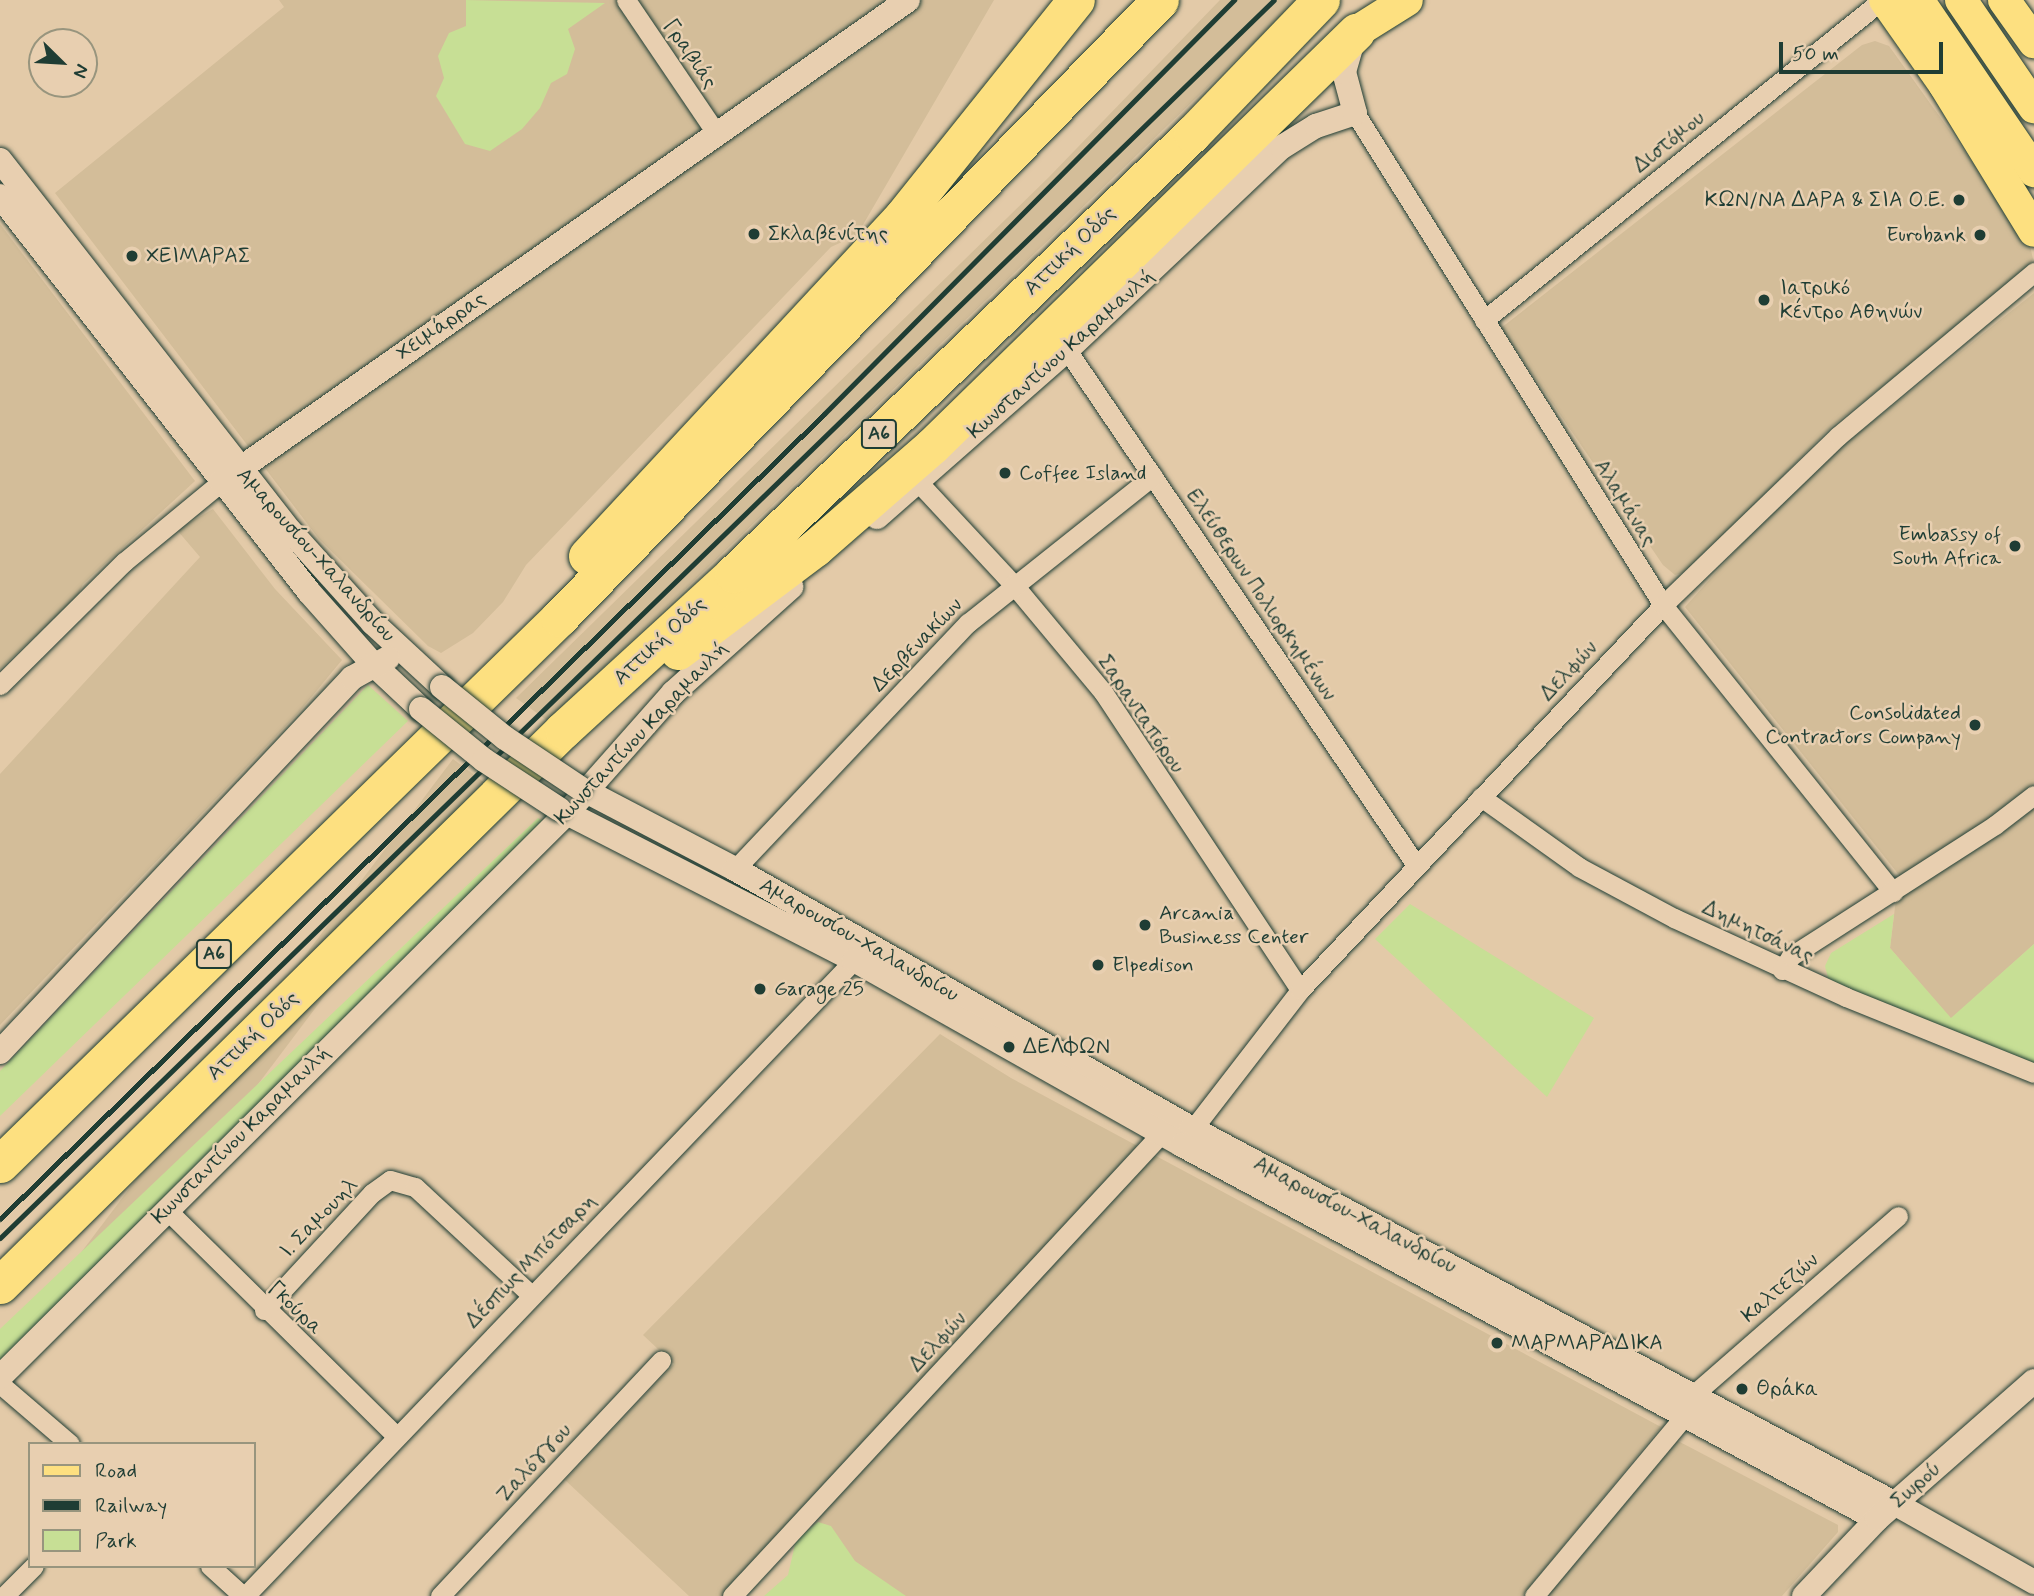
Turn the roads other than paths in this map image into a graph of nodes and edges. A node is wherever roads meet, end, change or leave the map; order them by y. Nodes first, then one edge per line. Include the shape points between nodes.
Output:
1 (626, 0) edge
2 (908, 0) edge
3 (1076, 0) edge
4 (1160, 0) edge
5 (1321, 0) edge
6 (1390, 0) edge
7 (1407, 0) edge
8 (1884, 0) edge
9 (1918, 0) edge
10 (1961, 0) edge
11 (2004, 0) edge
12 (2023, 0) edge
13 (2034, 27) edge
14 (1356, 32) junction
15 (2034, 42) edge
16 (2034, 107) edge
17 (1354, 113) junction
18 (716, 133) junction
19 (0, 160) edge
20 (2034, 171) edge
21 (0, 196) edge
22 (2034, 231) edge
23 (2034, 272) edge
24 (1484, 320) junction
25 (1067, 349) junction
26 (230, 475) junction
27 (1153, 477) junction
28 (919, 483) junction
29 (1013, 584) junction
30 (1663, 605) junction
31 (372, 663) junction
32 (415, 663) junction
33 (0, 685) edge
34 (563, 730) junction
35 (429, 744) junction
36 (583, 789) junction
37 (2034, 795) edge
38 (1481, 797) junction
39 (563, 811) junction
40 (1416, 865) junction
41 (735, 869) junction
42 (1893, 892) junction
43 (854, 960) junction
44 (1782, 970) junction
45 (1300, 990) junction
46 (0, 1052) edge
47 (2034, 1073) edge
48 (1177, 1131) junction
49 (0, 1164) edge
50 (166, 1209) junction
51 (1898, 1216) dead end
52 (0, 1285) edge
53 (530, 1294) junction
54 (264, 1310) junction
55 (661, 1362) dead end
56 (0, 1377) edge
57 (2034, 1381) edge
58 (0, 1384) edge
59 (2024, 1398) edge
60 (1689, 1405) junction
61 (396, 1436) junction
62 (68, 1442) edge
63 (1892, 1505) junction
64 (32, 1568) edge
65 (211, 1568) edge
66 (2034, 1582) edge
67 (4, 1596) edge
68 (244, 1596) edge
69 (440, 1596) edge
70 (732, 1596) edge
71 (1534, 1596) edge
72 (1804, 1596) edge

1 - 18 street, Γραβιάς
2 - 18 street, Χειμάρρας
3 - 35 highway via 918,199 650,484 492,664
4 - 35 highway, Α6 via 559,618
5 - 34 highway, Αττική Οδός / Α6 via 1192,134
6 - 14 main road
7 - 14 main road
8 - 22 main road via 1944,84
8 - 24 street, Διστόμου
9 - 20 main road
10 - 16 main road
11 - 15 main road
12 - 13 street
14 - 17 street via 1344,72
14 - 34 highway via 972,409 874,497 753,597
17 - 24 street, Αλαμάνας
17 - 25 street, Κωνσταντίνου Καραμανλή via 1316,126 1282,147
18 - 26 street, Χειμάρρας
19 - 26 street, Αμαρουσίου-Χαλανδρίου
21 - 26 street, Αμαρουσίου-Χαλανδρίου
23 - 30 street, Δελφών via 1838,436
24 - 30 street, Αλαμάνας
25 - 27 street, Ελεύθερων Πολιορκημένων
25 - 28 street, Κωνσταντίνου Καραμανλή
26 - 31 street, Αμαρουσίου-Χαλανδρίου
26 - 32 street, Αμαρουσίου-Χαλανδρίου
26 - 33 street, Χειμάρρας via 124,562
27 - 29 street, Δερβενακίων
27 - 40 street, Ελεύθερων Πολιορκημένων
28 - 29 street, Σαρανταπόρου
28 - 36 street, Κωνσταντίνου Καραμανλή via 723,643
29 - 41 street, Δερβενακίων via 932,657
29 - 45 street, Σαρανταπόρου via 1103,692
30 - 38 street, Δελφών
30 - 42 street, Αλαμάνας
31 - 32 street via 402,657
31 - 39 street, Αμαρουσίου-Χαλανδρίου, bridge via 484,760
31 - 46 street via 331,700
32 - 36 street, Αμαρουσίου-Χαλανδρίου, bridge via 505,738
34 - 52 highway, Αττική Οδός / Α6
35 - 49 highway, Α6
36 - 39 street, Κωνσταντίνου Καραμανλή
36 - 41 street, Αμαρουσίου-Χαλανδρίου
37 - 42 street
38 - 40 street, Δελφών
38 - 44 street, Δημητσάνας via 1579,867
39 - 43 street, Αμαρουσίου-Χαλανδρίου
39 - 50 street, Κωνσταντίνου Καραμανλή
40 - 45 street, Δελφών
41 - 48 street, Αμαρουσίου-Χαλανδρίου
42 - 44 street via 1791,956
43 - 48 street, Αμαρουσίου-Χαλανδρίου
43 - 53 street, Δέσπως Μπότσαρη
44 - 47 street, Δημητσάνας
45 - 48 street, Δελφών
48 - 60 street, Αμαρουσίου-Χαλανδρίου
48 - 70 street, Δελφών
50 - 54 street, Γκούρα
50 - 56 street, Κωνσταντίνου Καραμανλή
51 - 60 street, Καλτεζών
53 - 54 street, Ι. Σαμουηλ via 415,1187 390,1180 372,1193
53 - 61 street, Δέσπως Μπότσαρη
54 - 61 street, Γκούρα
55 - 69 street, Ζαλόγγου
57 - 59 street, Σωρού
58 - 62 street
59 - 63 street, Σωρού
60 - 63 street, Αμαρουσίου-Χαλανδρίου
60 - 71 street, Καλτεζών
61 - 68 street, Δέσπως Μπότσαρη
63 - 66 street, Αμαρουσίου-Χαλανδρίου
63 - 72 street, Σωρού
64 - 67 street
65 - 68 street

